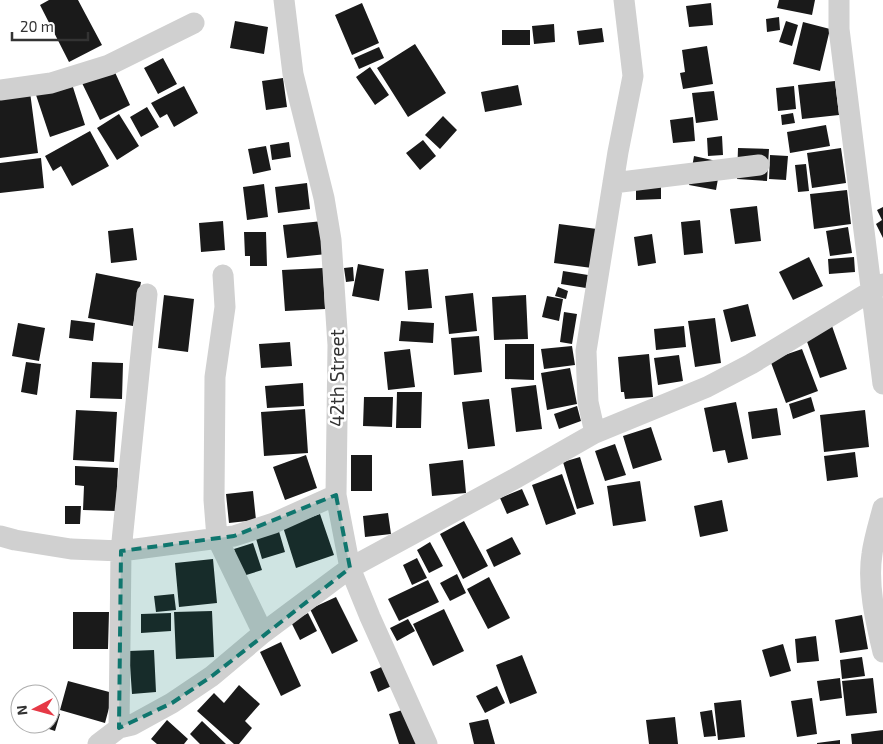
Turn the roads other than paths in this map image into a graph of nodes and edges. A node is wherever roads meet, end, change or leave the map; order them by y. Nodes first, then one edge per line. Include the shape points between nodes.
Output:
1 (284, 0) edge
2 (624, 0) edge
3 (838, 0) edge
4 (194, 23) dead end
5 (0, 90) edge
6 (759, 165) dead end
7 (613, 183) junction
8 (223, 275) dead end
9 (877, 288) edge
10 (148, 294) dead end
11 (883, 384) edge
12 (595, 433) junction
13 (336, 496) junction
14 (883, 508) edge
15 (0, 536) edge
16 (217, 538) junction
17 (122, 551) junction
18 (350, 568) junction
19 (262, 633) junction
20 (883, 652) edge
21 (119, 728) junction
22 (98, 744) edge
23 (427, 744) edge

1 - 13 street, 42th Street via 293,74 324,198 331,240 338,345
2 - 7 street via 633,76
3 - 9 street via 839,29
4 - 5 street via 109,65 51,83
6 - 7 street
7 - 12 street via 586,351 588,402
8 - 16 street via 225,306 215,377 214,500
9 - 11 street
9 - 12 street via 707,387
10 - 17 street
12 - 18 street
13 - 16 street via 274,523
13 - 18 street, 42th Street
14 - 20 street via 872,556 872,588
15 - 17 street via 71,549
16 - 17 street
16 - 19 street
17 - 21 street
18 - 19 street
18 - 23 street, 42th Street
19 - 21 street via 212,676 132,725
21 - 22 street

